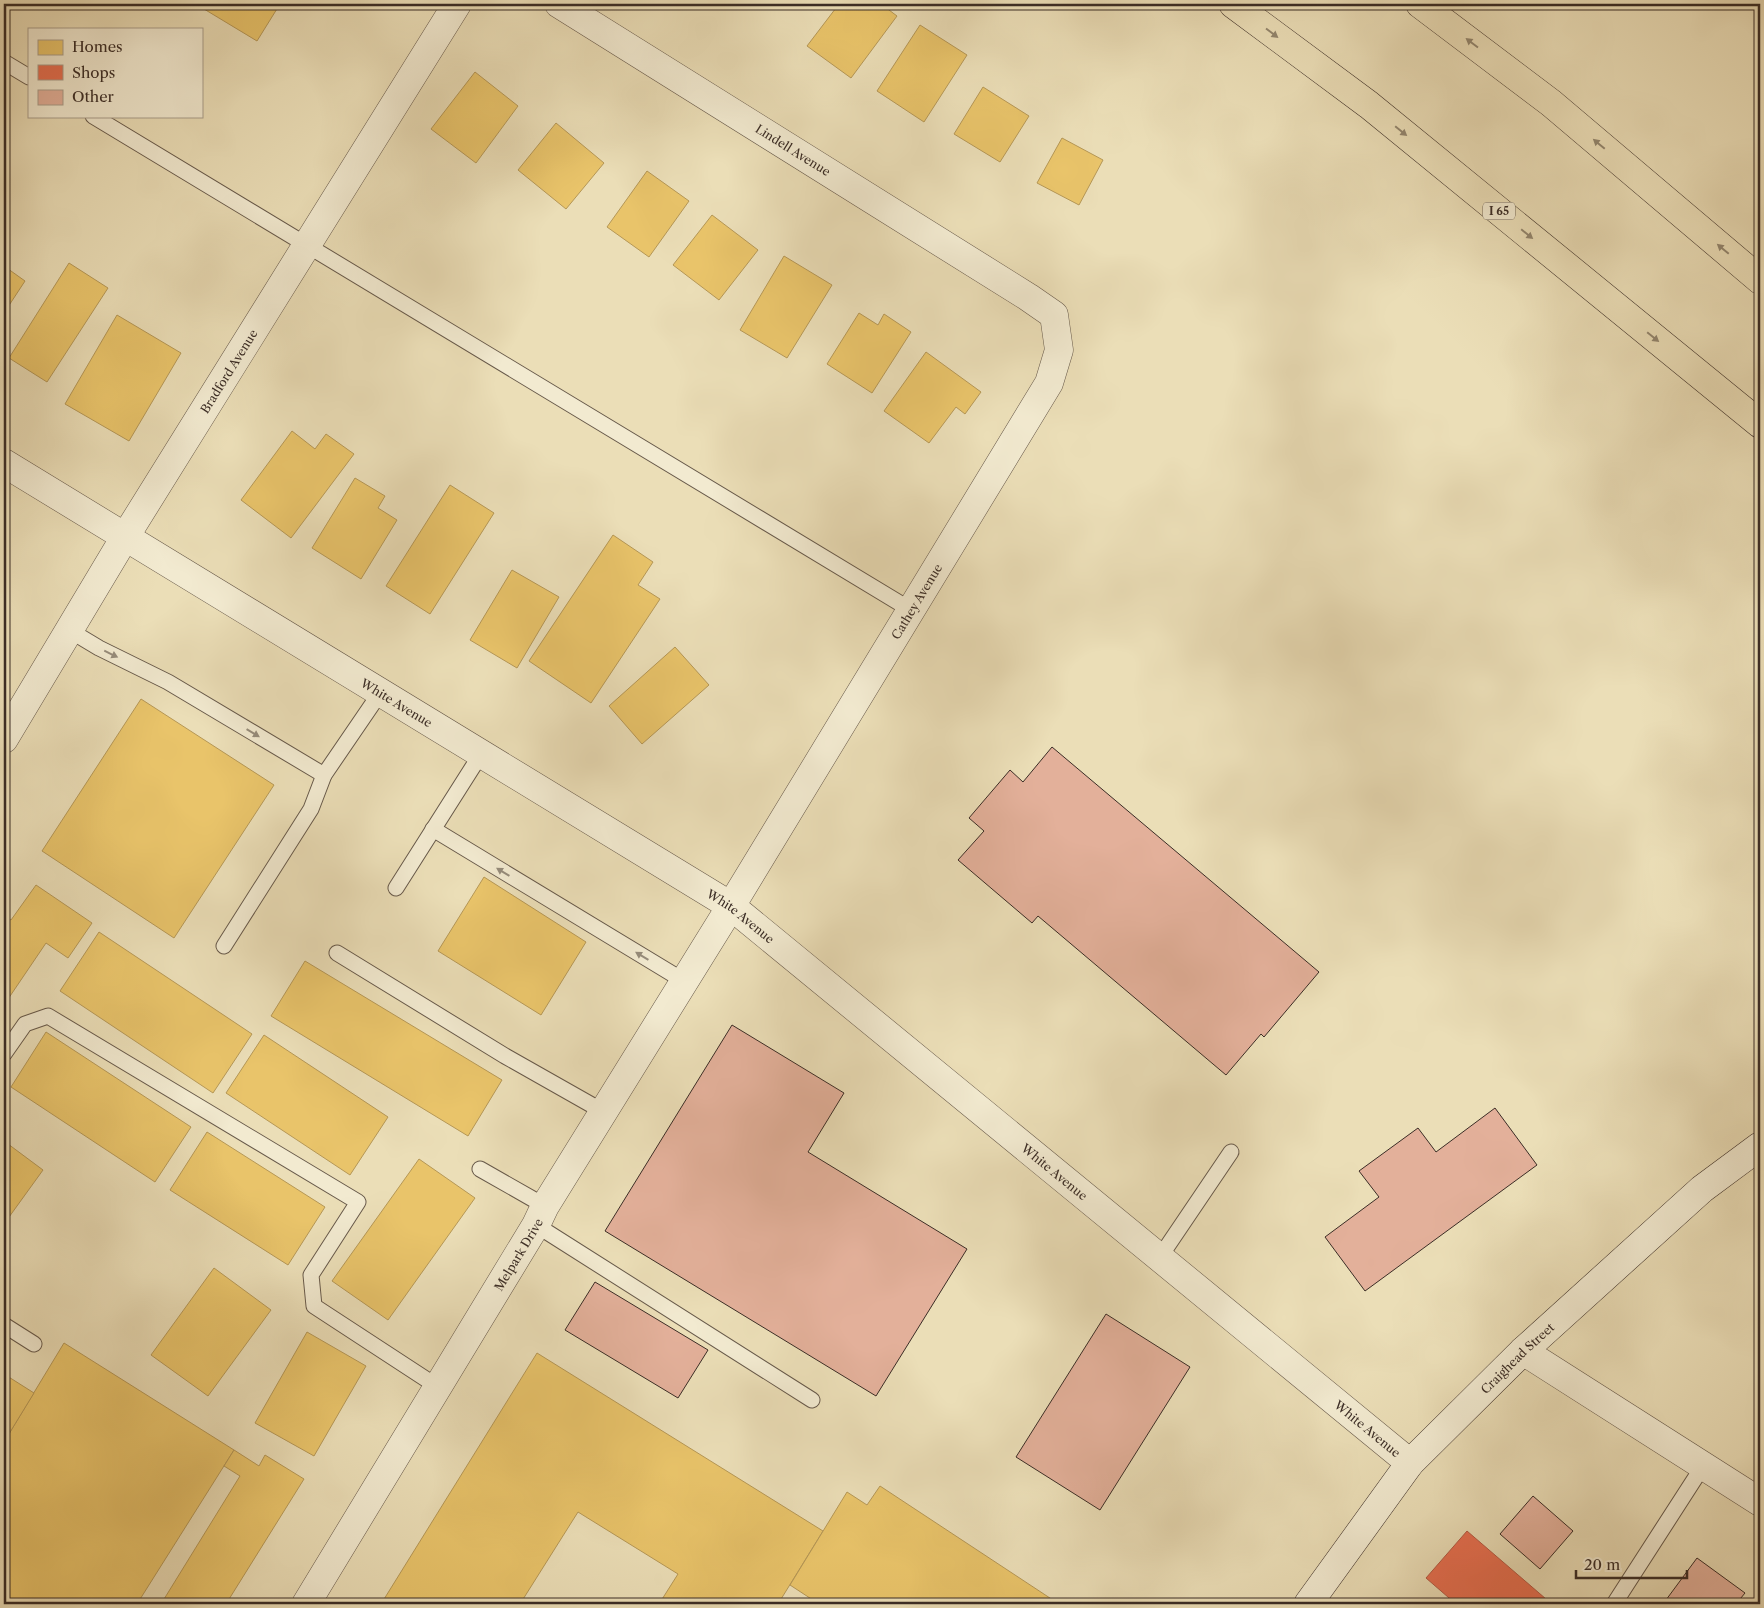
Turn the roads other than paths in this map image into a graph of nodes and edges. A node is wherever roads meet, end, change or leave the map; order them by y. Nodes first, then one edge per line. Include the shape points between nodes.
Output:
1 (457, 4) edge
2 (558, 4) edge
3 (1233, 4) edge
4 (1420, 4) edge
5 (4, 62) edge
6 (28, 77) edge
7 (95, 118) edge
8 (306, 246) junction
9 (1760, 280) edge
10 (1028, 296) joint
11 (1760, 424) edge
12 (4, 463) edge
13 (125, 538) junction
14 (911, 610) junction
15 (69, 630) junction
16 (380, 693) junction
17 (4, 738) edge
18 (481, 754) junction
19 (324, 775) junction
20 (433, 830) junction
21 (396, 888) dead end
22 (731, 906) junction
23 (224, 946) dead end
24 (337, 953) dead end
25 (684, 981) junction
26 (4, 1054) edge
27 (604, 1112) junction
28 (1760, 1146) edge
29 (1230, 1152) dead end
30 (480, 1169) dead end
31 (541, 1216) junction
32 (1160, 1257) junction
33 (4, 1325) edge
34 (34, 1344) dead end
35 (1523, 1351) junction
36 (438, 1387) junction
37 (812, 1400) dead end
38 (1410, 1463) junction
39 (1703, 1466) junction
40 (1760, 1502) edge
41 (306, 1604) edge
42 (1309, 1604) edge
43 (1614, 1604) edge

1 - 8 street, Bradford Avenue
2 - 10 street, Lindell Avenue
3 -> 11 highway, I 65 via 1369,105
9 -> 4 highway via 1551,103
5 - 6 lane
7 - 8 lane
8 - 13 street, Bradford Avenue
8 - 14 lane
10 - 14 street, Cathey Avenue via 1054,315 1059,350 1049,383
12 - 13 street, White Avenue
13 - 15 street, Bradford Avenue
13 - 16 street, White Avenue
14 - 22 street, Cathey Avenue
15 - 17 street, Bradford Avenue
15 -> 19 lane via 168,682
16 - 18 street, White Avenue
16 - 19 lane
18 - 20 lane
18 - 22 street, White Avenue
19 - 23 lane via 311,809
20 - 21 lane
25 -> 20 lane
22 - 25 street, Melpark Drive
22 - 32 street, White Avenue
24 - 27 lane via 505,1056
25 - 27 street, Melpark Drive
26 - 36 lane via 25,1024 48,1016 358,1202 311,1275 314,1306
27 - 31 street, Melpark Drive
28 - 35 street, Craighead Street via 1702,1189
29 - 32 lane
30 - 31 lane
31 - 36 street, Melpark Drive
31 - 37 lane
32 - 38 street, White Avenue
33 - 34 lane
35 - 38 street, Craighead Street
35 - 39 street
36 - 41 street, Melpark Drive
38 - 42 street, Craighead Street
39 - 40 street
39 - 43 lane

